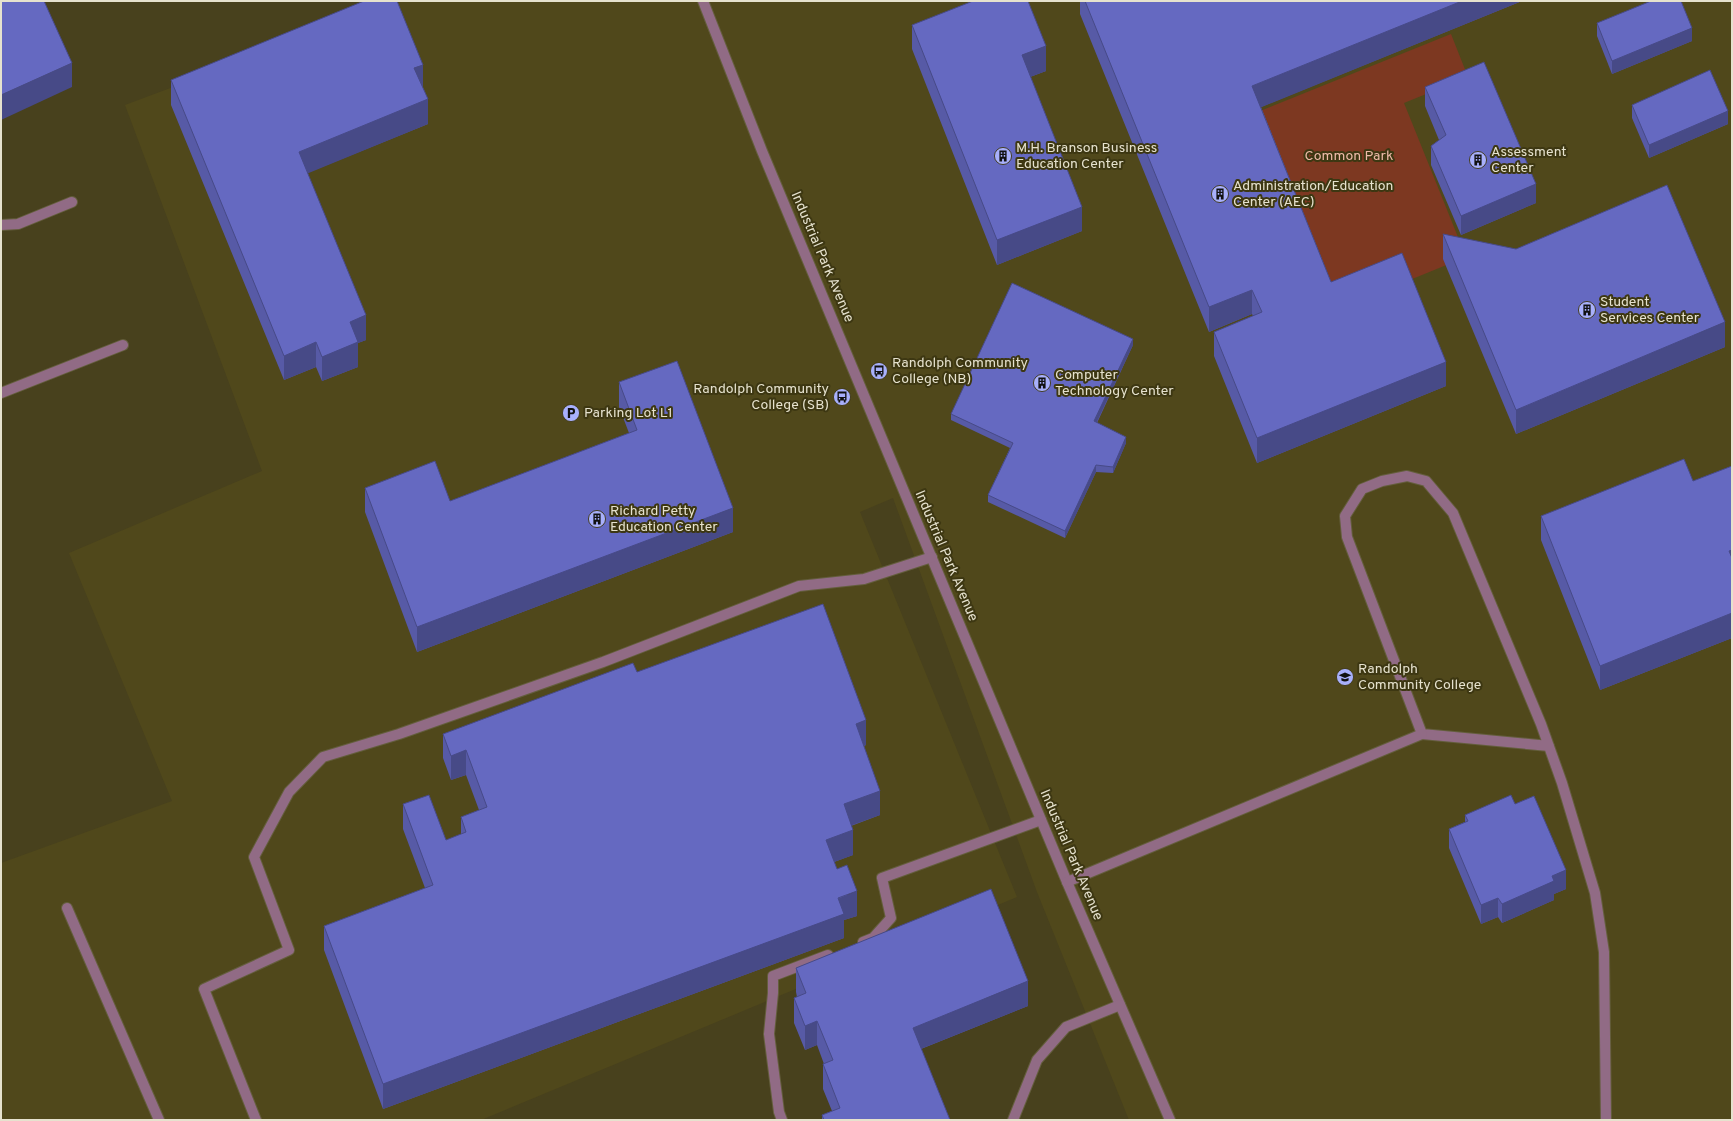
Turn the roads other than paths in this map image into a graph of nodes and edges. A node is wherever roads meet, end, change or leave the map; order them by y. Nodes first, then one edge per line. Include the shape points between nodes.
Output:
1 (703, 1) edge
2 (72, 202) dead end
3 (1, 225) edge
4 (123, 345) dead end
5 (1, 393) edge
6 (932, 557) junction
7 (1422, 734) junction
8 (1549, 746) junction
9 (1041, 820) junction
10 (1067, 882) junction
11 (67, 908) dead end
12 (852, 946) edge
13 (838, 951) edge
14 (1120, 1005) junction
15 (158, 1120) edge
16 (256, 1120) edge
17 (782, 1120) edge
18 (1013, 1120) edge
19 (1170, 1120) edge
20 (1606, 1120) edge

1 - 6 street, Industrial Park Avenue via 762,151
2 - 3 street via 18,224
4 - 5 street
6 - 9 street, Industrial Park Avenue
6 - 16 street via 864,579 799,586 603,662 399,734 323,757 289,792 254,857 289,950 204,988
7 - 8 street
7 - 8 street via 1346,537 1345,516 1362,489 1382,481 1407,476 1426,481 1453,513
7 - 10 street
8 - 20 street via 1595,893 1604,952
9 - 10 street, Industrial Park Avenue
9 - 12 street via 882,878 891,918 873,938
10 - 14 street, Industrial Park Avenue
11 - 15 street
13 - 17 street via 773,976 769,1034
14 - 18 street via 1066,1027 1037,1060
14 - 19 street, Industrial Park Avenue

